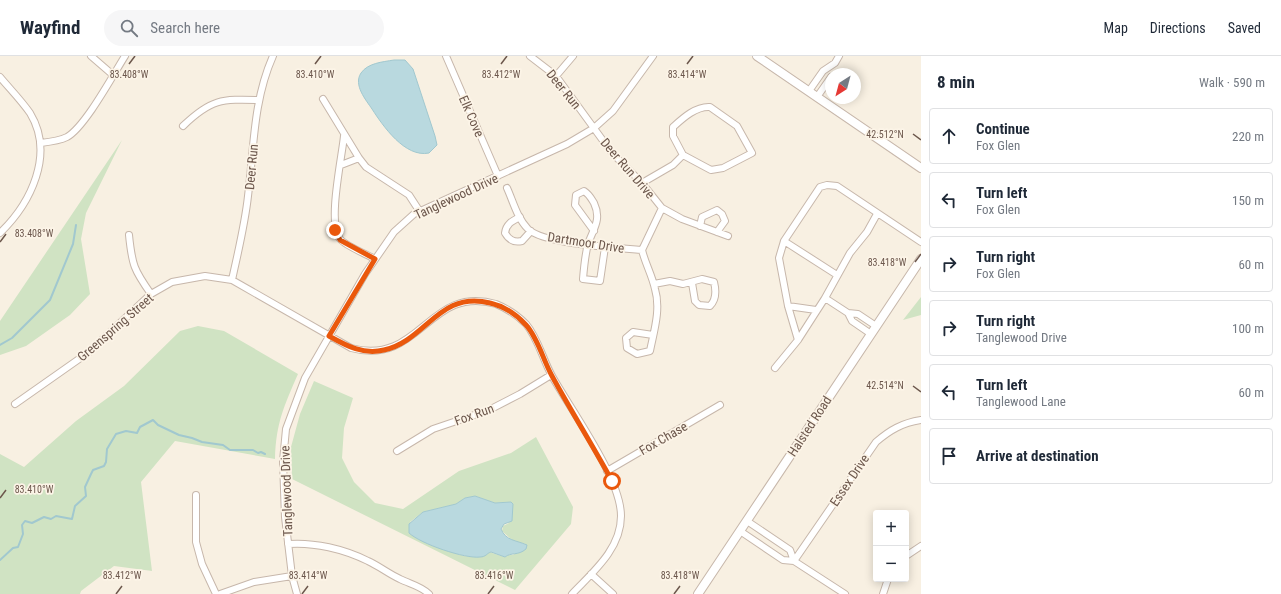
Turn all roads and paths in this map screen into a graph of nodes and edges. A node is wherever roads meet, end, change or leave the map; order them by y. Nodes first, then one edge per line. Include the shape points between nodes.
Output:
1 (91, 56) edge
2 (125, 56) edge
3 (273, 56) edge
4 (446, 56) edge
5 (530, 56) edge
6 (573, 56) edge
7 (654, 56) edge
8 (757, 56) edge
9 (839, 56) edge
10 (835, 63) junction
11 (834, 68) edge
12 (113, 74) junction
13 (556, 76) junction
14 (0, 77) edge
15 (825, 86) edge
16 (809, 92) junction
17 (817, 97) junction
18 (323, 99) dead end
19 (259, 100) junction
20 (183, 126) dead end
21 (594, 128) junction
22 (344, 136) junction
23 (40, 143) junction
24 (683, 155) junction
25 (359, 158) junction
26 (340, 165) junction
27 (921, 168) edge
28 (498, 176) junction
29 (642, 183) junction
30 (507, 188) dead end
31 (662, 208) junction
32 (420, 212) junction
33 (877, 214) junction
34 (520, 217) junction
35 (700, 226) junction
36 (531, 231) junction
37 (594, 231) junction
38 (0, 232) edge
39 (717, 232) junction
40 (129, 235) dead end
41 (728, 236) dead end
42 (784, 241) junction
43 (921, 242) edge
44 (588, 244) junction
45 (605, 247) junction
46 (642, 250) junction
47 (375, 259) junction
48 (921, 259) edge
49 (837, 275) junction
50 (232, 280) junction
51 (692, 283) junction
52 (654, 284) junction
53 (151, 294) junction
54 (825, 298) junction
55 (788, 306) junction
56 (816, 310) junction
57 (848, 313) junction
58 (876, 326) junction
59 (871, 334) junction
60 (653, 335) junction
61 (329, 336) junction
62 (798, 340) junction
63 (775, 368) dead end
64 (551, 375) junction
65 (15, 404) dead end
66 (720, 405) dead end
67 (921, 420) edge
68 (398, 451) dead end
69 (607, 471) junction
70 (196, 495) dead end
71 (747, 521) junction
72 (740, 531) junction
73 (288, 544) junction
74 (921, 546) edge
75 (909, 554) edge
76 (794, 560) junction
77 (591, 574) junction
78 (292, 576) junction
79 (887, 582) edge
80 (216, 594) edge
81 (220, 594) edge
82 (297, 594) edge
83 (429, 594) edge
84 (572, 594) edge
85 (613, 594) edge
86 (698, 594) edge
87 (845, 594) edge
88 (882, 594) edge

1 - 12 street
2 - 12 street
3 - 19 street, Deer Run
4 - 28 street, Elk Cove
5 - 13 street, Deer Run
6 - 13 street
7 - 21 street, Tanglewood Drive via 612,111
8 - 16 street
9 - 10 street
10 - 11 street
10 - 16 street via 823,72
12 - 23 street via 81,124 68,136
13 - 21 street, Deer Run
14 - 23 street via 30,113
15 - 17 street
16 - 17 street
17 - 27 street
18 - 22 street
19 - 20 street via 227,99 211,104
19 - 50 street, Deer Run via 248,196
21 - 28 street, Tanglewood Drive via 567,144
21 - 29 street, Deer Run Drive via 612,153
22 - 25 street
22 - 26 street
23 - 38 street via 39,168 26,201
24 - 24 street via 673,136 673,127 686,116 705,107 737,126 752,153 723,168 711,170
24 - 29 street via 673,165
25 - 26 street
25 - 32 street via 366,166 409,194
26 - 47 street via 334,203 335,230 340,240
28 - 32 street, Tanglewood Drive
29 - 31 street, Deer Run Drive
30 - 34 street, Dartmoor Drive
31 - 35 street, Deer Run Drive
31 - 46 street, Deer Run Drive
32 - 47 street, Tanglewood Drive via 414,214 394,232
33 - 42 street via 837,186 820,187
33 - 43 street
33 - 49 street
34 - 36 street, Dartmoor Drive
34 - 36 street, Dartmoor Drive via 506,228 507,237 512,241 522,241
35 - 39 street, Deer Run Drive
35 - 39 street via 702,218 717,210 725,221
36 - 44 street, Dartmoor Drive via 550,238
37 - 37 street via 598,220 597,209 589,194 584,191 576,196 575,204
37 - 44 street
39 - 41 street, Deer Run Drive
40 - 53 street via 131,258 136,273
42 - 49 street
42 - 55 street via 779,258
44 - 45 street, Dartmoor Drive
44 - 45 street via 582,279 600,281
45 - 46 street, Dartmoor Drive
46 - 52 street
47 - 61 street, Tanglewood Drive
48 - 58 street, Halsted Road
49 - 54 street
50 - 53 street, Greenspring Street via 205,276 172,282
50 - 61 street, Greenspring Street
51 - 51 street via 702,279 714,282 716,290 713,304 699,305 695,301
51 - 52 street via 670,281
52 - 60 street via 657,313
53 - 65 street, Greenspring Street via 89,352
54 - 56 street
54 - 57 street
55 - 56 street
55 - 62 street
56 - 62 street
57 - 58 street via 858,314
57 - 59 street via 852,321
58 - 59 street, Halsted Road
59 - 71 street, Halsted Road
60 - 60 street via 650,351 637,354 627,348 626,338 633,332
61 - 64 street, Greenspring Street via 351,348 364,351 383,350 405,341 432,317 457,303 481,301 508,310 526,325
61 - 73 street, Tanglewood Drive via 305,378 286,429 283,462
62 - 63 street
64 - 68 street, Fox Run via 489,410 433,429
64 - 69 street, Greenspring Street
66 - 69 street, Fox Chase
67 - 76 street, Essex Drive via 893,428 876,442
69 - 77 street, Greenspring Street via 620,506 620,524 612,548
70 - 80 street via 196,542 202,564
71 - 72 street, Halsted Road
71 - 76 street via 790,550
72 - 76 street via 783,560
72 - 86 street, Halsted Road
73 - 78 street, Tanglewood Drive
73 - 83 street via 326,547 354,554 400,580 424,589
74 - 75 street
76 - 87 street
77 - 84 street, Greenspring Street
77 - 85 street
78 - 81 street via 254,582
78 - 82 street, Tanglewood Drive
79 - 88 street

